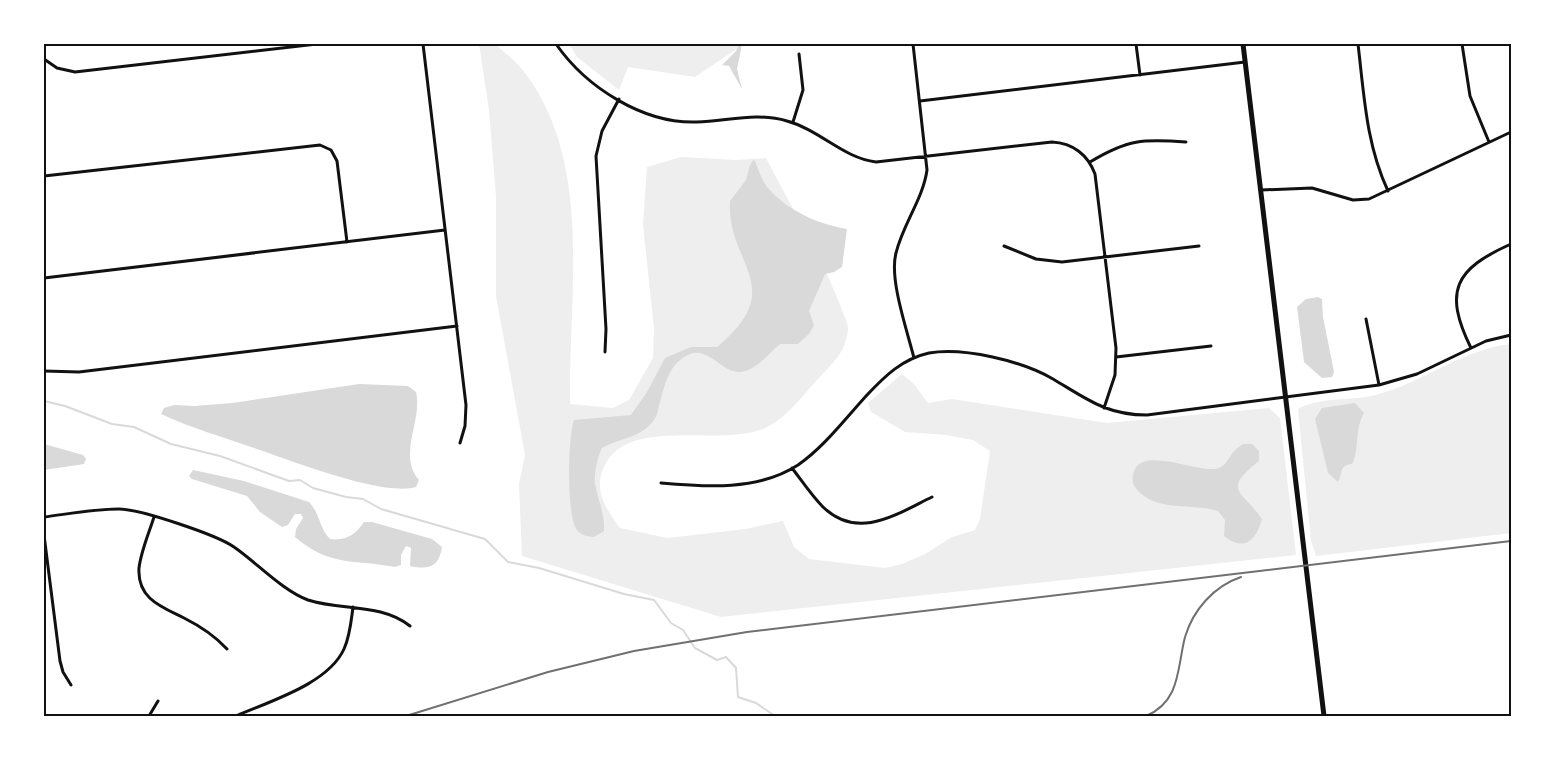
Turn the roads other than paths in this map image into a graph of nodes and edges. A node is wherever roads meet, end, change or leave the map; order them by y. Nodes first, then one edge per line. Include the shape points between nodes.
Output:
1 (317, 44) edge
2 (423, 44) edge
3 (556, 44) edge
4 (913, 44) edge
5 (1136, 44) edge
6 (1243, 44) edge
7 (1358, 44) edge
8 (1462, 44) edge
9 (799, 54) dead end
10 (44, 59) edge
11 (1246, 62) junction
12 (1140, 76) junction
13 (619, 99) junction
14 (920, 101) junction
15 (793, 122) junction
16 (1511, 132) edge
17 (1186, 142) dead end
18 (1489, 142) junction
19 (926, 157) junction
20 (1090, 162) junction
21 (44, 176) edge
22 (1261, 190) junction
23 (1388, 191) junction
24 (445, 230) junction
25 (347, 242) junction
26 (1511, 244) edge
27 (1004, 246) dead end
28 (1199, 246) dead end
29 (1106, 258) junction
30 (44, 278) edge
31 (1366, 319) dead end
32 (457, 326) junction
33 (1511, 335) edge
34 (1211, 346) dead end
35 (1471, 348) junction
36 (604, 352) dead end
37 (1116, 357) junction
38 (914, 358) junction
39 (44, 371) edge
40 (1380, 385) junction
41 (1285, 398) junction
42 (1104, 408) junction
43 (460, 443) dead end
44 (792, 468) junction
45 (661, 483) dead end
46 (932, 497) dead end
47 (44, 517) edge
48 (154, 517) junction
49 (44, 535) edge
50 (353, 607) junction
51 (410, 626) dead end
52 (227, 649) dead end
53 (71, 685) dead end
54 (158, 701) dead end
55 (149, 716) edge
56 (236, 716) edge
57 (1324, 716) edge

1 - 10 street via 75,72 57,68
2 - 24 street
3 - 13 street via 579,71
4 - 14 street
5 - 12 street
6 - 11 main road
7 - 23 street via 1370,140
8 - 18 street via 1470,96
9 - 15 street via 803,90
11 - 12 street
11 - 22 main road
12 - 14 street
13 - 15 street via 646,114 673,121 702,122 754,116
13 - 36 street via 602,130 596,156 606,329
14 - 19 street
15 - 19 street via 864,159 887,162
16 - 18 street
17 - 20 street via 1130,142
18 - 23 street
19 - 20 street via 1054,142 1072,147
19 - 38 street via 925,181 896,250 894,268
20 - 29 street via 1095,174
21 - 25 street via 314,144 327,147 338,162
22 - 23 street via 1312,188 1358,200
22 - 41 main road
24 - 25 street
24 - 32 street
25 - 30 street
26 - 35 street via 1477,261 1460,283 1456,314
27 - 29 street via 1050,262
28 - 29 street
29 - 37 street
31 - 40 street
32 - 39 street via 76,372
32 - 43 street via 466,405
33 - 35 street
34 - 37 street
35 - 40 street via 1417,374
37 - 42 street
38 - 42 street via 934,352 953,352 1012,362 1053,379
38 - 44 street via 889,373 816,450
40 - 41 street
41 - 42 street via 1147,415
41 - 57 main road
44 - 45 street via 768,479 742,484
44 - 46 street via 824,509 852,523 880,522
47 - 48 street via 121,509
48 - 50 street via 227,542 306,599
48 - 52 street via 139,570 143,590 152,602 210,633
49 - 53 street via 60,661
50 - 51 street via 399,618
50 - 56 street via 344,649 328,671
54 - 55 street

